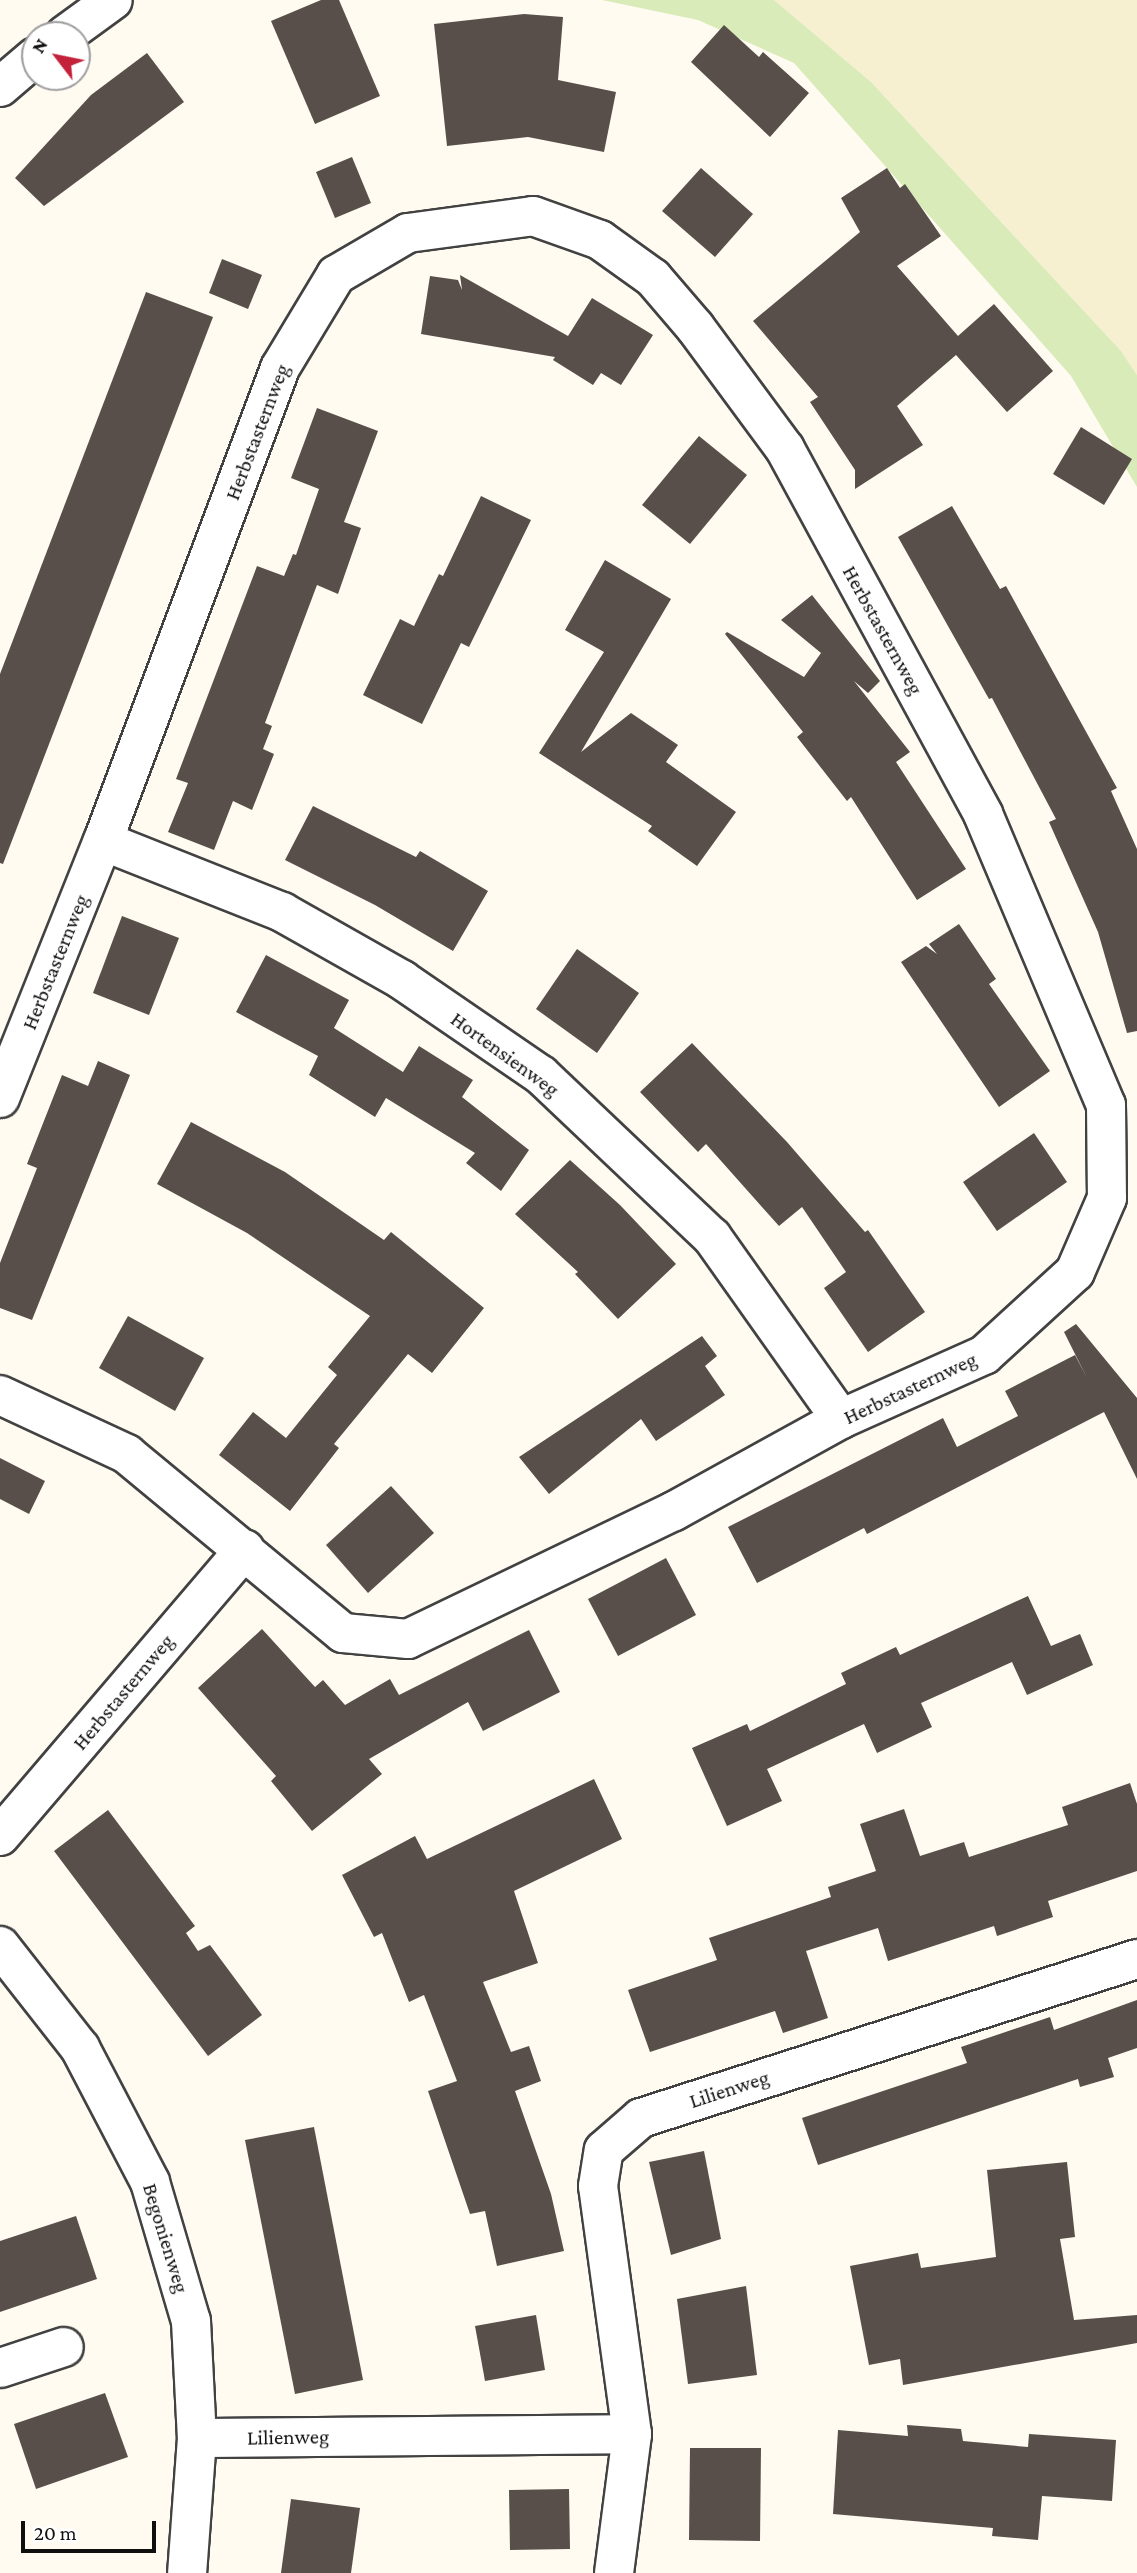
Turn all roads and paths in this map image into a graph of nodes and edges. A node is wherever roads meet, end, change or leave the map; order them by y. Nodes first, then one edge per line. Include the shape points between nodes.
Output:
1 (113, 0) edge
2 (84, 21) edge
3 (21, 69) edge
4 (0, 87) edge
5 (103, 841) junction
6 (0, 1098) edge
7 (0, 1395) edge
8 (841, 1419) junction
9 (245, 1549) junction
10 (0, 1836) edge
11 (0, 1946) edge
12 (1137, 1959) edge
13 (64, 2347) dead end
14 (0, 2368) edge
15 (632, 2434) junction
16 (197, 2438) junction
17 (187, 2573) edge
18 (614, 2573) edge

1 - 2 street
3 - 4 street
5 - 6 street, Herbstasternweg
5 - 8 street, Hortensienweg via 282,912 402,980 541,1075 712,1237
5 - 8 street, Herbstasternweg via 280,368 336,275 408,233 533,216 600,240 653,278 785,449 983,814 1106,1105 1107,1198 1075,1272 984,1354
7 - 9 street, Herbstasternweg via 127,1454
8 - 9 street, Herbstasternweg via 674,1511 408,1640 343,1633
9 - 10 street, Herbstasternweg
11 - 16 street, Begonienweg via 80,2048 150,2182 191,2321
12 - 15 street, Lilienweg via 641,2118 604,2150 598,2186
13 - 14 street
15 - 16 street, Lilienweg
15 - 18 street, Lilienweg
16 - 17 street, Begonienweg

